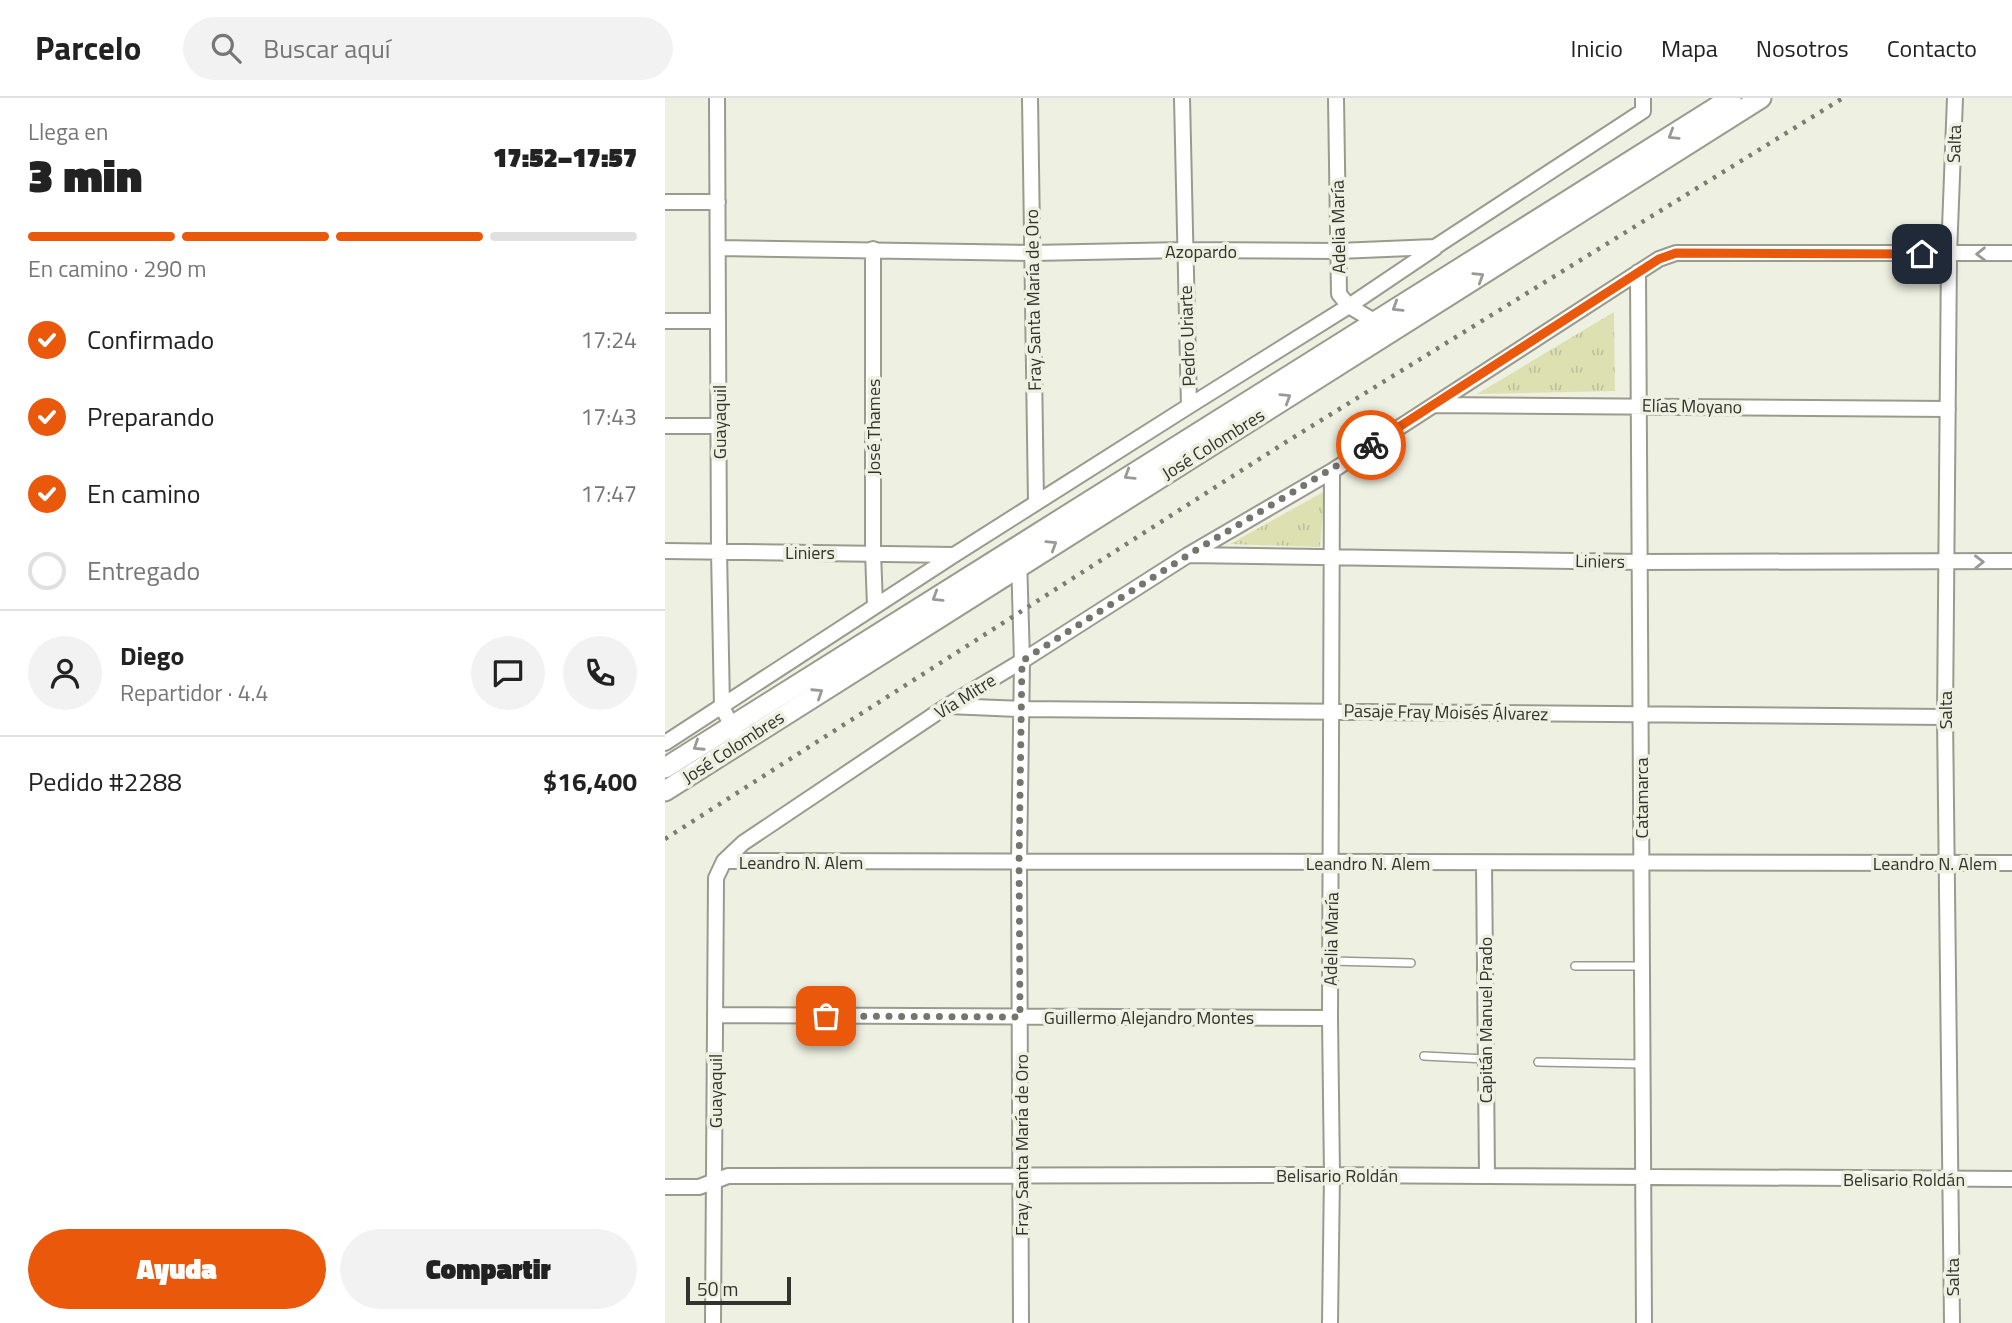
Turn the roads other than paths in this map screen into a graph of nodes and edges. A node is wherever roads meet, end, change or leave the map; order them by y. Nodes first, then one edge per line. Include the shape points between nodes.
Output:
1 (717, 98) edge
2 (1030, 98) edge
3 (1182, 98) edge
4 (1336, 98) edge
5 (1731, 98) edge
6 (1761, 98) edge
7 (1955, 98) edge
8 (1643, 105) edge
9 (665, 202) edge
10 (718, 202) junction
11 (1435, 247) junction
12 (718, 248) junction
13 (873, 249) junction
14 (1185, 250) junction
15 (1338, 251) junction
16 (1031, 253) junction
17 (2012, 253) edge
18 (1949, 254) junction
19 (1638, 272) junction
20 (1349, 306) junction
21 (665, 321) edge
22 (718, 321) junction
23 (1379, 329) junction
24 (1436, 405) junction
25 (1189, 406) junction
26 (1640, 406) junction
27 (1948, 409) junction
28 (665, 426) edge
29 (719, 426) junction
30 (1332, 471) junction
31 (1036, 503) junction
32 (665, 551) edge
33 (719, 551) junction
34 (873, 552) junction
35 (954, 555) junction
36 (1188, 555) junction
37 (1018, 556) junction
38 (1332, 557) junction
39 (2012, 561) edge
40 (1640, 562) junction
41 (1946, 562) junction
42 (875, 606) junction
43 (1022, 661) junction
44 (947, 706) junction
45 (722, 707) junction
46 (1021, 709) junction
47 (1332, 711) junction
48 (1641, 714) junction
49 (1945, 717) junction
50 (736, 734) junction
51 (665, 743) edge
52 (665, 768) edge
53 (665, 791) edge
54 (724, 861) junction
55 (1019, 863) junction
56 (1332, 863) junction
57 (1484, 863) junction
58 (1946, 863) junction
59 (2012, 863) edge
60 (1642, 864) junction
61 (1331, 961) junction
62 (1411, 963) dead end
63 (1575, 966) dead end
64 (1642, 966) junction
65 (715, 1015) junction
66 (1020, 1017) junction
67 (1330, 1018) junction
68 (1424, 1056) dead end
69 (1486, 1059) junction
70 (1538, 1062) dead end
71 (1643, 1065) junction
72 (1022, 1175) junction
73 (1332, 1175) junction
74 (1487, 1176) junction
75 (1643, 1178) junction
76 (1951, 1179) junction
77 (2012, 1179) edge
78 (715, 1182) junction
79 (665, 1187) edge
80 (713, 1323) edge
81 (1021, 1323) edge
82 (1330, 1323) edge
83 (1644, 1323) edge
84 (1952, 1323) edge

1 - 10 street, Guayaquil
2 - 16 street, Fray Santa María de Oro
3 - 14 street, Pedro Uriarte
4 - 15 street, Adelia María
5 -> 23 main road, José Colombres
23 -> 6 main road, José Colombres
7 - 18 street, Salta
8 - 11 street
9 - 10 street
10 - 12 street, Guayaquil
11 - 15 street, Azopardo
11 - 20 street
12 - 13 street, Azopardo
12 - 22 street, Guayaquil
13 - 16 street, Azopardo
13 - 34 street, José Thames
14 - 15 street, Azopardo
14 - 16 street, Azopardo
14 - 25 street, Pedro Uriarte
15 - 20 street, Adelia María via 1339,294
16 - 31 street, Fray Santa María de Oro
17 -> 18 street
18 - 19 street, Vía Mitre via 1676,253
18 - 27 street, Salta
19 - 24 street, Vía Mitre
19 - 26 street, Catamarca
20 - 23 street
20 - 25 street
21 - 22 street
22 - 29 street, Guayaquil
23 - 37 main road, José Colombres
24 - 26 street, Elías Moyano
24 - 30 street, Vía Mitre
25 - 31 street
26 - 27 street, Elías Moyano
26 - 40 street, Catamarca
27 - 41 street, Salta
28 - 29 street
29 - 33 street, Guayaquil
30 - 36 street, Vía Mitre
30 - 38 street, Adelia María
31 - 35 street
32 - 33 street, Liniers
33 - 34 street, Liniers
33 - 45 street, Guayaquil
34 - 35 street, Liniers
34 - 42 street, José Thames
35 - 42 street
36 - 38 street, Liniers
36 - 43 street, Vía Mitre
37 - 43 street, Fray Santa María de Oro
37 - 50 main road, José Colombres
38 - 40 street, Liniers
38 - 47 street, Adelia María
41 -> 39 street, Liniers
40 - 41 street, Liniers
40 - 48 street, Catamarca
41 - 49 street, Salta
42 - 45 street
43 - 44 street, Vía Mitre
43 - 46 street, Fray Santa María de Oro
44 - 46 street, Pasaje Fray Moisés Álvarez
44 - 54 street, Vía Mitre via 743,843
45 - 50 street, Guayaquil
45 - 51 street
46 - 47 street, Pasaje Fray Moisés Álvarez
46 - 55 street, Fray Santa María de Oro
47 - 48 street, Pasaje Fray Moisés Álvarez
47 - 56 street, Adelia María
48 - 49 street, Pasaje Fray Moisés Álvarez
48 - 60 street, Catamarca
49 - 58 street, Salta
50 -> 52 main road, José Colombres
50 - 53 main road, José Colombres
54 - 55 street, Leandro N. Alem
54 - 65 street, Guayaquil via 716,878
55 - 56 street, Leandro N. Alem
55 - 66 street, Fray Santa María de Oro
56 - 57 street, Leandro N. Alem
56 - 61 street, Adelia María
57 - 60 street, Leandro N. Alem
57 - 69 street, Capitán Manuel Prado
58 - 59 street, Leandro N. Alem
58 - 60 street, Leandro N. Alem
58 - 76 street, Salta
60 - 64 street, Catamarca
61 - 62 lane
61 - 67 street, Adelia María
63 - 64 lane
64 - 71 street, Catamarca
65 - 66 street, Guillermo Alejandro Montes
65 - 78 street, Guayaquil
66 - 67 street, Guillermo Alejandro Montes
66 - 72 street, Fray Santa María de Oro
67 - 73 street, Adelia María
68 - 69 lane
69 - 74 street, Capitán Manuel Prado
70 - 71 lane
71 - 75 street, Catamarca
72 - 73 street, Belisario Roldán
72 - 78 street, Belisario Roldán via 728,1176
72 - 81 street, Fray Santa María de Oro
73 - 74 street, Belisario Roldán
73 - 82 street, Adelia María
74 - 75 street, Belisario Roldán
75 - 76 street, Belisario Roldán
75 - 83 street, Catamarca
76 - 77 street, Belisario Roldán
76 - 84 street, Salta
78 - 79 street, Belisario Roldán
78 - 80 street, Guayaquil

